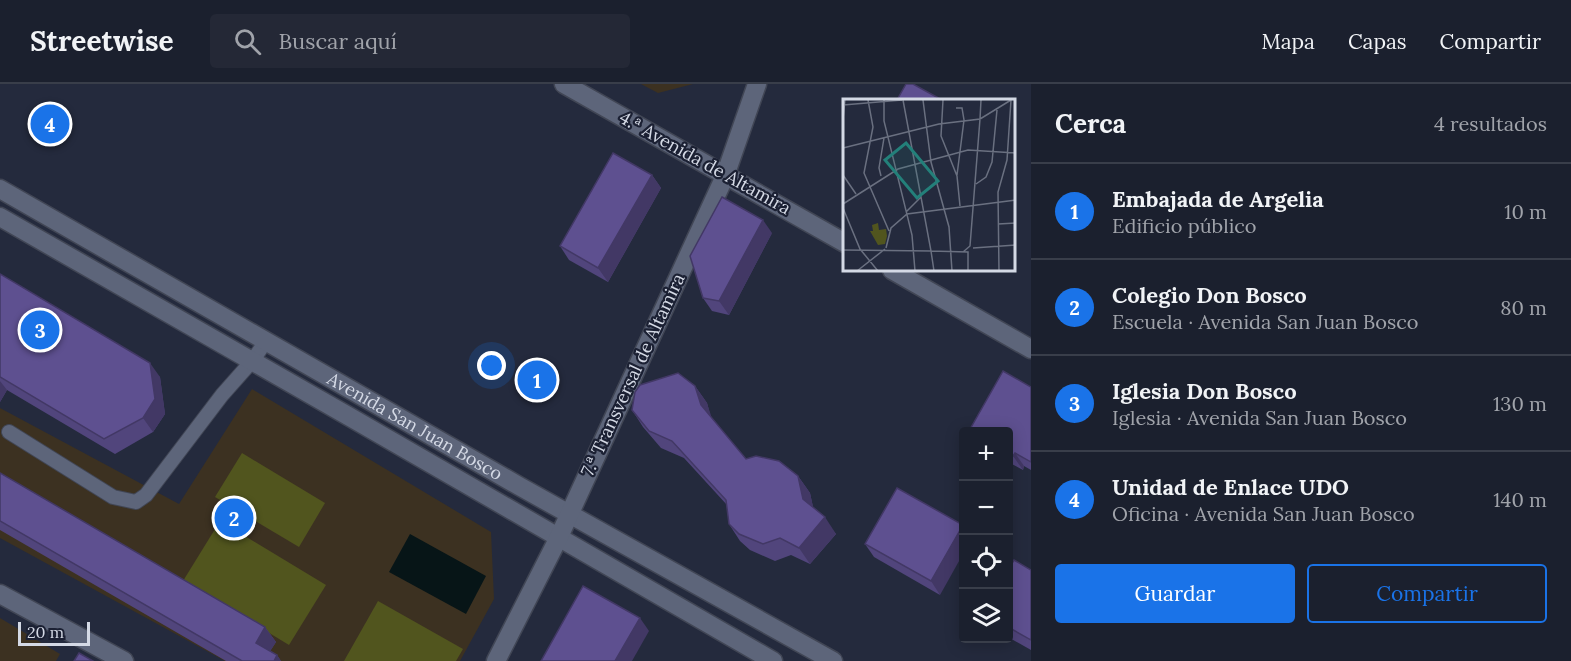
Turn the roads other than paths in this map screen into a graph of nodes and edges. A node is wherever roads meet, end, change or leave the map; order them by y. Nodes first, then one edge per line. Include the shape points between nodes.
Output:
1 (564, 84) edge
2 (757, 84) edge
3 (725, 176) junction
4 (0, 189) edge
5 (0, 217) edge
6 (843, 242) edge
7 (896, 272) edge
8 (266, 341) junction
9 (1031, 349) edge
10 (253, 360) junction
11 (9, 432) dead end
12 (569, 515) junction
13 (558, 539) junction
14 (0, 594) edge
15 (124, 661) edge
16 (496, 661) edge
17 (773, 661) edge
18 (833, 661) edge

1 - 3 street, 4.ª Avenida de Altamira
2 - 3 street, 7.ª Transversal de Altamira
3 - 6 street, 4.ª Avenida de Altamira
3 - 12 street, 7.ª Transversal de Altamira
4 - 8 street, Avenida San Juan Bosco
5 - 10 street, Avenida San Juan Bosco
7 - 9 street
8 - 10 lane
8 - 12 street, Avenida San Juan Bosco
10 - 11 lane via 146,495 136,502 113,497
10 - 13 street, Avenida San Juan Bosco
12 - 13 street, 7.ª Transversal de Altamira
12 - 18 street, Avenida San Juan Bosco
13 - 16 street, 7.ª Transversal de Altamira
13 - 17 street, Avenida San Juan Bosco
14 - 15 street

